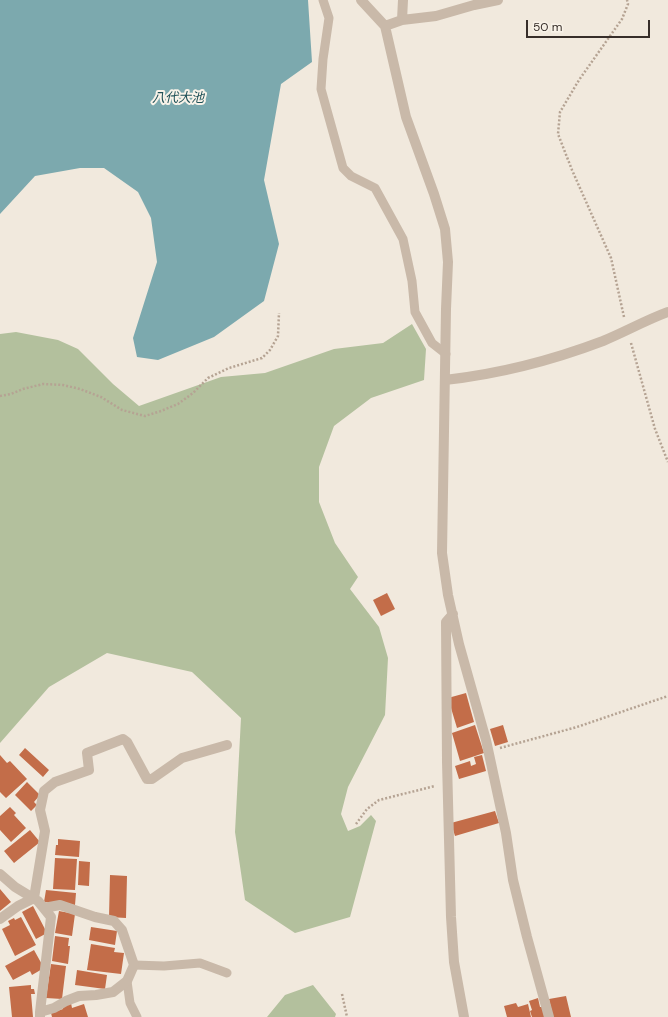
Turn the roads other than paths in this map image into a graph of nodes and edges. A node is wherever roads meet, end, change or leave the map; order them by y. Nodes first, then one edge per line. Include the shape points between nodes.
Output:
1 (323, 0) edge
2 (361, 0) edge
3 (403, 0) edge
4 (498, 0) edge
5 (402, 20) junction
6 (385, 26) junction
7 (668, 312) edge
8 (446, 354) junction
9 (445, 380) junction
10 (453, 614) junction
11 (227, 745) dead end
12 (0, 874) edge
13 (34, 898) junction
14 (44, 908) junction
15 (0, 919) edge
16 (134, 965) junction
17 (227, 973) dead end
18 (127, 981) junction
19 (40, 1014) edge
20 (137, 1017) edge
21 (464, 1017) edge
22 (550, 1017) edge

1 - 8 lane via 329,18 321,89 343,168 351,176 375,188 403,239 412,281 415,312 432,343
2 - 6 street
3 - 5 street
4 - 5 street via 436,16
5 - 6 street
6 - 8 street via 406,117 445,229 448,262
7 - 9 street via 603,341 523,367
8 - 9 street
9 - 10 street via 442,553
10 - 21 street via 446,622 447,784 454,962
10 - 22 street via 488,751 506,833 513,880
11 - 13 street via 182,758 152,780 147,779 123,739 86,753 89,770 55,782 44,791 40,810 45,831
12 - 13 street
13 - 14 street
13 - 15 street
14 - 16 street via 60,905 114,921 122,930
14 - 19 street via 51,916
16 - 17 lane via 200,963
16 - 18 street
18 - 19 street via 113,992 79,996
18 - 20 lane via 130,1003

